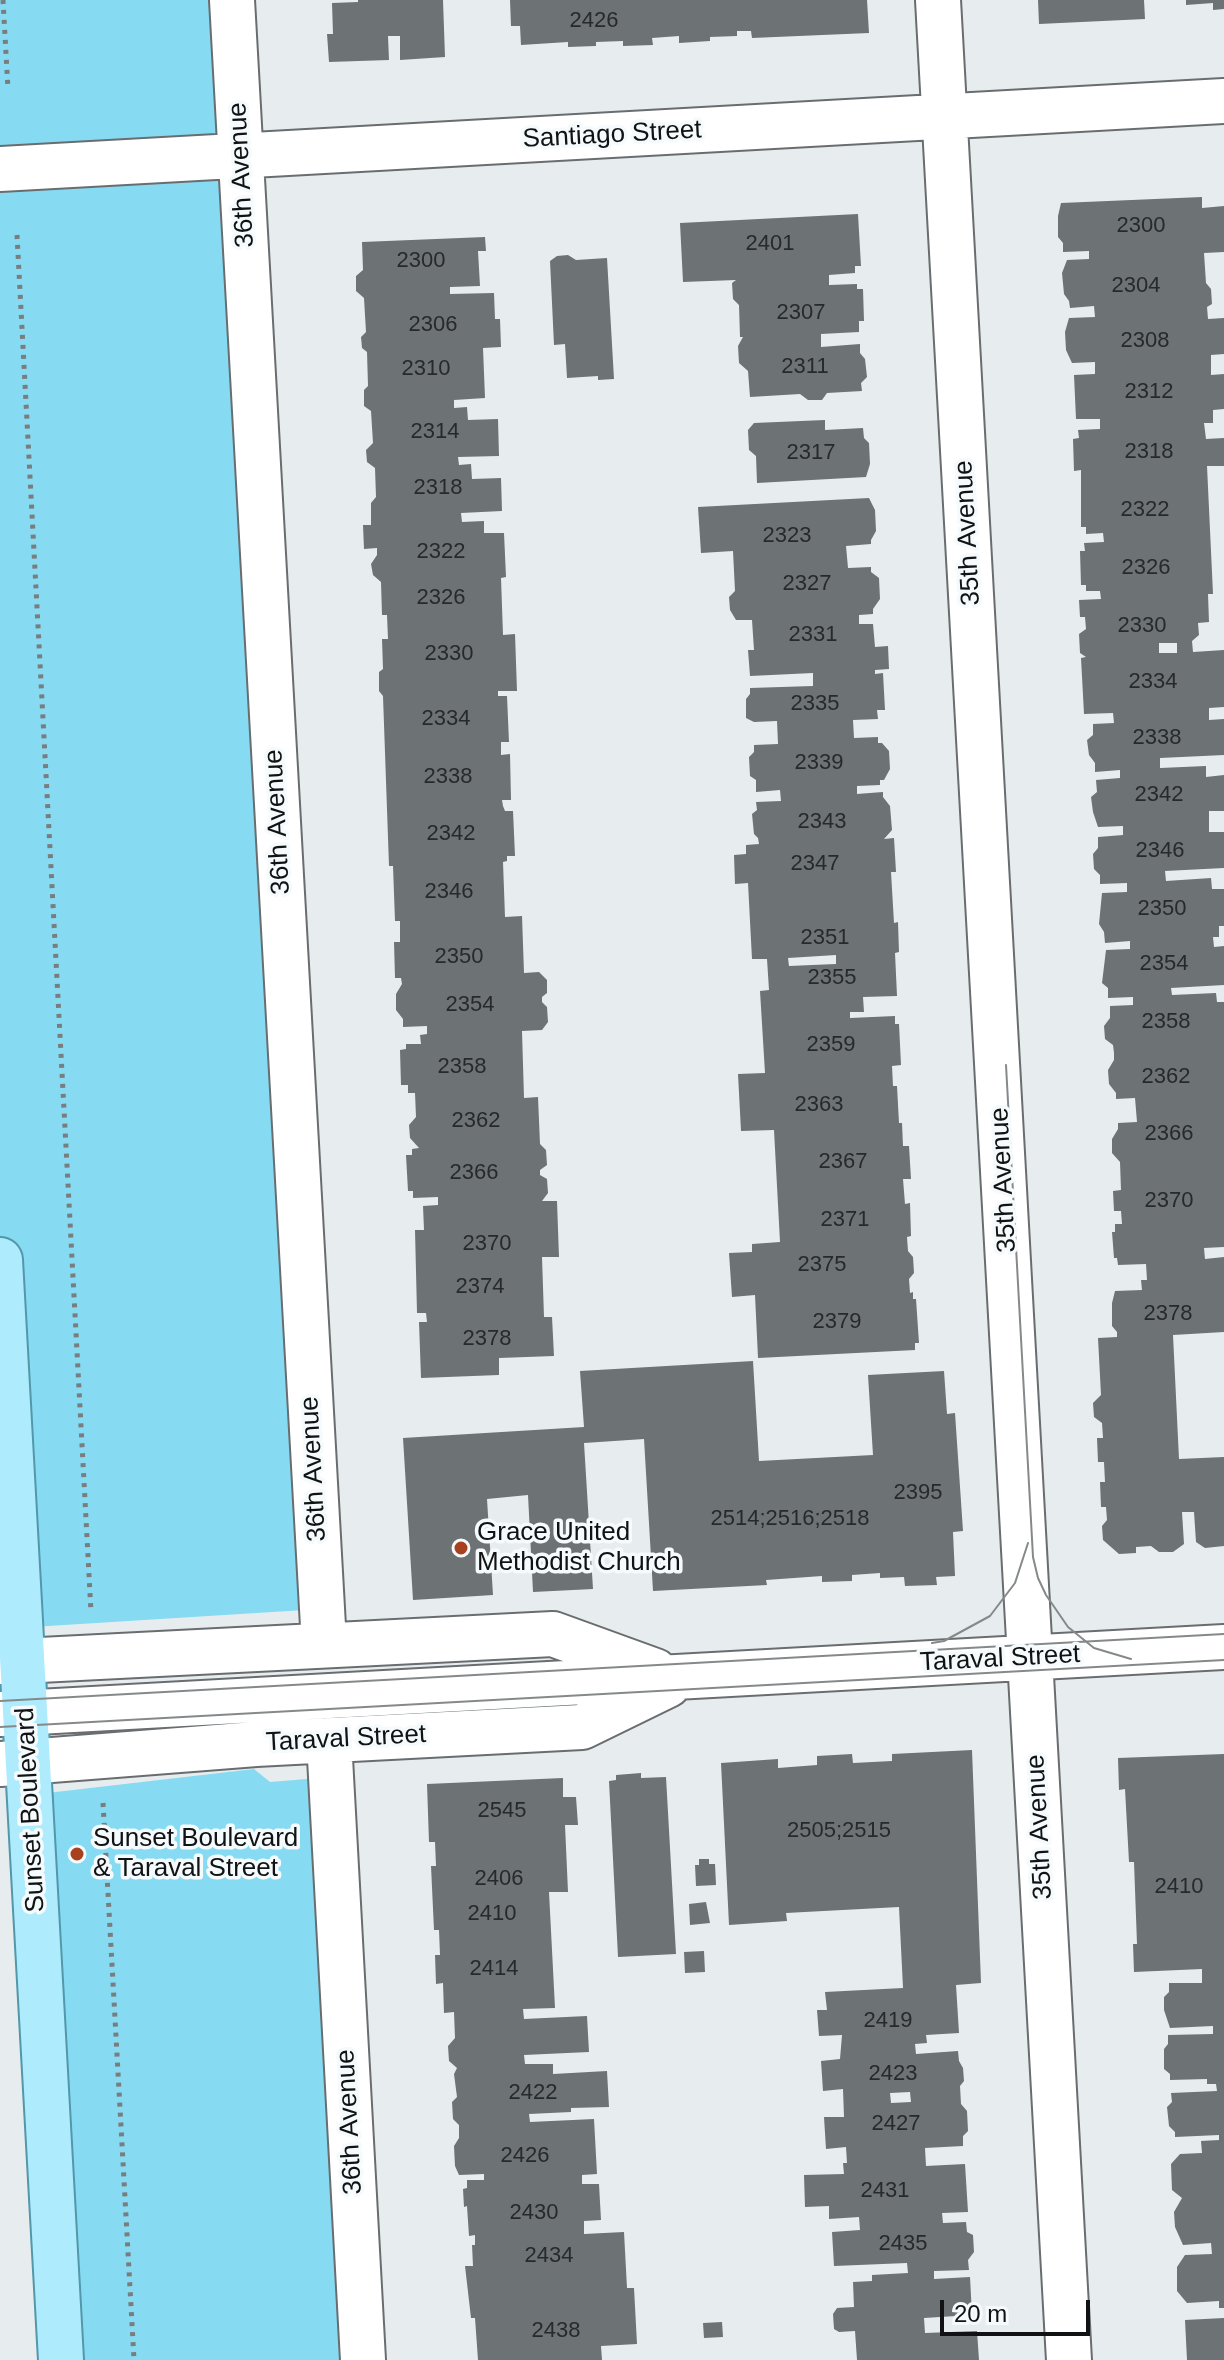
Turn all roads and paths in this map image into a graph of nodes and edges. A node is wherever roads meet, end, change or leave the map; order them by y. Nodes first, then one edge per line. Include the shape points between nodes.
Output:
1 (3, 0) edge
2 (232, 0) edge
3 (938, 0) edge
4 (8, 89) dead end
5 (1224, 101) edge
6 (945, 116) junction
7 (241, 155) junction
8 (0, 169) edge
9 (17, 235) dead end
10 (0, 1260) edge
11 (92, 1625) dead end
12 (324, 1644) junction
13 (1224, 1647) edge
14 (1030, 1658) junction
15 (11, 1661) edge
16 (681, 1678) junction
17 (13, 1714) edge
18 (329, 1740) junction
19 (14, 1763) edge
20 (103, 1794) dead end
21 (61, 2360) edge
22 (134, 2360) edge
23 (363, 2360) edge
24 (1069, 2360) edge

1 - 4 path
2 - 7 street, 36th Avenue
3 - 6 street, 35th Avenue
5 - 6 street, Santiago Street
6 - 7 street, Santiago Street
6 - 14 street, 35th Avenue
7 - 8 street, Santiago Street
7 - 12 street, 36th Avenue
9 - 11 path
10 - 15 main road, Sunset Boulevard
12 - 15 street, Taraval Street
12 - 16 street, Taraval Street via 553,1634
13 - 14 street, Taraval Street
14 - 16 street, Taraval Street
14 - 24 street, 35th Avenue
15 - 17 main road, Sunset Boulevard
16 - 17 street, Taraval Street
16 - 18 street, Taraval Street via 582,1727
17 - 19 main road, Sunset Boulevard
18 - 19 street, Taraval Street
18 - 23 street, 36th Avenue
19 - 21 main road, Sunset Boulevard
20 - 22 path

